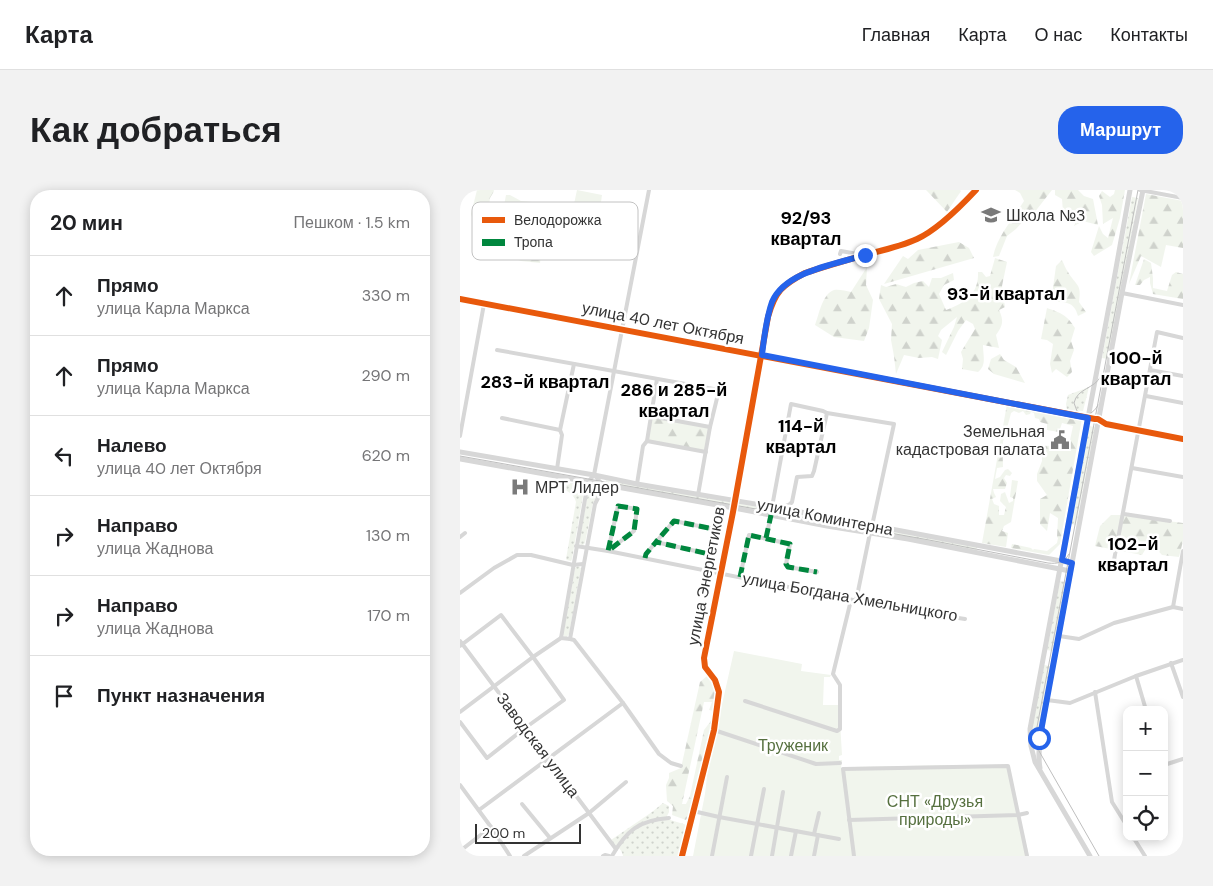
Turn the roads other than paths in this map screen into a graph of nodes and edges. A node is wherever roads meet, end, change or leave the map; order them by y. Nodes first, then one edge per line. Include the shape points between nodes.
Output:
1 (649, 190) edge
2 (976, 190) edge
3 (1130, 190) edge
4 (1142, 190) edge
5 (1183, 198) edge
6 (638, 247) edge
7 (840, 254) dead end
8 (865, 255) junction
9 (635, 260) edge
10 (1122, 293) junction
11 (460, 299) edge
12 (484, 304) junction
13 (1183, 305) edge
14 (622, 329) junction
15 (1183, 338) edge
16 (497, 350) dead end
17 (762, 355) junction
18 (574, 364) junction
19 (614, 370) junction
20 (1150, 370) junction
21 (1183, 376) edge
22 (657, 379) junction
23 (1146, 396) junction
24 (1183, 403) edge
25 (826, 413) junction
26 (650, 416) junction
27 (502, 418) dead end
28 (1088, 418) junction
29 (1098, 419) junction
30 (710, 427) junction
31 (560, 430) junction
32 (1139, 430) junction
33 (460, 436) edge
34 (1183, 439) edge
35 (647, 441) junction
36 (460, 452) edge
37 (706, 452) junction
38 (460, 460) edge
39 (503, 460) junction
40 (501, 467) junction
41 (1132, 468) junction
42 (557, 469) junction
43 (594, 475) junction
44 (1183, 477) edge
45 (588, 482) junction
46 (637, 484) junction
47 (603, 485) junction
48 (698, 495) junction
49 (735, 501) junction
50 (772, 506) junction
51 (734, 508) junction
52 (1124, 514) junction
53 (771, 515) junction
54 (1170, 521) dead end
55 (872, 526) junction
56 (465, 533) dead end
57 (870, 533) junction
58 (460, 537) edge
59 (766, 538) junction
60 (656, 542) junction
61 (576, 546) junction
62 (587, 548) junction
63 (608, 551) junction
64 (1183, 551) edge
65 (645, 558) junction
66 (1062, 560) junction
67 (1114, 560) dead end
68 (1072, 563) junction
69 (583, 564) junction
70 (573, 565) junction
71 (1060, 569) junction
72 (1070, 571) junction
73 (817, 572) dead end
74 (721, 574) junction
75 (740, 577) junction
76 (460, 593) edge
77 (854, 600) junction
78 (1174, 607) junction
79 (1183, 609) edge
80 (966, 618) dead end
81 (1059, 636) junction
82 (561, 638) junction
83 (572, 640) junction
84 (461, 643) edge
85 (533, 657) junction
86 (1183, 660) edge
87 (1171, 663) junction
88 (1136, 676) junction
89 (495, 686) junction
90 (1095, 692) junction
91 (1183, 697) edge
92 (1047, 700) junction
93 (745, 701) dead end
94 (623, 703) junction
95 (1145, 706) edge
96 (460, 712) edge
97 (460, 722) edge
98 (525, 728) junction
99 (714, 730) junction
100 (1041, 731) junction
101 (1030, 735) junction
102 (548, 759) junction
103 (1183, 759) edge
104 (840, 763) dead end
105 (1168, 764) edge
106 (681, 766) dead end
107 (1041, 771) junction
108 (726, 777) dead end
109 (626, 782) dead end
110 (460, 785) edge
111 (764, 789) dead end
112 (783, 792) dead end
113 (522, 804) dead end
114 (479, 810) junction
115 (693, 811) junction
116 (589, 813) junction
117 (818, 813) dead end
118 (1027, 813) dead end
119 (1018, 815) junction
120 (720, 817) junction
121 (668, 818) dead end
122 (849, 820) junction
123 (1123, 820) edge
124 (757, 824) junction
125 (491, 827) junction
126 (776, 827) junction
127 (796, 831) junction
128 (816, 835) junction
129 (550, 838) junction
130 (839, 839) dead end
131 (1136, 841) edge
132 (616, 849) junction
133 (460, 851) edge
134 (510, 856) edge
135 (524, 856) edge
136 (603, 856) edge
137 (610, 856) edge
138 (682, 856) edge
139 (712, 856) edge
140 (751, 856) edge
141 (772, 856) edge
142 (791, 856) edge
143 (814, 856) edge
144 (854, 856) edge
145 (1028, 856) edge
146 (1090, 856) edge
147 (1145, 856) edge

1 - 6 street
2 - 8 street, улица Энергетиков via 948,217 918,239
3 - 28 street
4 - 5 street
4 - 10 street
7 - 8 street via 841,251
8 - 17 street, улица Энергетиков via 805,273 781,289 772,303
9 - 14 street
10 - 13 street
10 - 29 street
11 - 12 street, улица 40 лет Октября
12 - 14 street, улица 40 лет Октября
12 - 33 street
14 - 17 street, улица 40 лет Октября
14 - 19 street
15 - 20 street via 1157,332
16 - 18 street
17 - 28 street, улица 40 лет Октября
17 - 49 street, улица Энергетиков
18 - 19 street
18 - 31 street
19 - 22 street
19 - 43 street
20 - 21 street
20 - 23 street
22 - 26 street
22 - 30 street via 719,390
23 - 24 street
23 - 32 street
25 - 50 street via 812,476 797,477 790,505
25 - 50 street via 791,404
25 - 55 street via 894,424
26 - 30 street
26 - 35 street
27 - 31 street
28 - 29 street, улица 40 лет Октября
28 - 66 street
29 - 32 street, улица 40 лет Октября via 1106,424
29 - 68 street
30 - 37 street
31 - 42 street
32 - 34 street, улица 40 лет Октября
32 - 41 street
35 - 37 street
35 - 46 street via 643,446
36 - 39 street, улица Коминтерна
37 - 48 street
38 - 40 street, улица Коминтерна
39 - 40 street
39 - 42 street, улица Коминтерна
40 - 45 street, улица Коминтерна
41 - 44 street
41 - 52 street
42 - 43 street, улица Коминтерна
43 - 45 street
43 - 46 street, улица Коминтерна
43 - 47 street
45 - 47 street, улица Коминтерна
45 - 61 street
46 - 48 street, улица Коминтерна
47 - 51 street, улица Коминтерна
47 - 62 street via 595,504
48 - 49 street, улица Коминтерна
49 - 50 street, улица Коминтерна
49 - 51 street, улица Энергетиков
50 - 55 street, улица Коминтерна
51 - 53 street, улица Коминтерна
51 - 74 street, улица Энергетиков
52 - 54 street
52 - 67 street
53 - 57 street, улица Коминтерна
53 - 59 street
55 - 66 street, улица Коминтерна
56 - 58 street
57 - 71 street, улица Коминтерна
57 - 77 street
59 - 73 street via 790,544 788,566
59 - 75 street via 749,535
60 - 60 street via 709,554 714,528 674,521
60 - 65 street
61 - 62 street, улица Богдана Хмельницкого
61 - 70 street
62 - 63 street, улица Богдана Хмельницкого
62 - 69 street
63 - 63 street via 634,531 637,509 618,506
63 - 65 street, улица Богдана Хмельницкого
64 - 78 street
65 - 74 street, улица Богдана Хмельницкого
66 - 68 street, улица Коминтерна
66 - 71 street
68 - 72 street
69 - 70 street
69 - 83 street
70 - 76 street via 517,555
70 - 82 street
71 - 72 street, улица Коминтерна
71 - 101 street
72 - 81 street
74 - 75 street, улица Богдана Хмельницкого
74 - 99 street, улица Энергетиков via 704,658 705,667 719,692
75 - 77 street, улица Богдана Хмельницкого
77 - 80 street, улица Богдана Хмельницкого
77 - 93 street via 833,674 840,685 840,729 837,731
78 - 79 street
78 - 81 street via 1114,623 1079,639
81 - 92 street
82 - 83 street
82 - 85 street
83 - 94 street
84 - 85 street via 501,614
84 - 89 street, Заводская улица
85 - 89 street
85 - 98 street via 564,700
86 - 87 street
87 - 88 street
87 - 91 street
88 - 90 street
88 - 95 street
89 - 96 street
89 - 98 street, Заводская улица
90 - 92 street via 1070,702
90 - 123 street via 1112,802
92 - 100 street
94 - 102 street
94 - 106 street via 659,754 671,764
97 - 98 street via 487,758
98 - 102 street, Заводская улица
99 - 104 street via 816,764
99 - 115 street, улица Энергетиков
100 - 101 street via 1036,740
100 - 107 street
101 - 107 street via 1033,757
102 - 114 street
102 - 116 street, Заводская улица
103 - 105 street
107 - 146 street
108 - 120 street
109 - 116 street
110 - 114 street
111 - 124 street
112 - 126 street
113 - 129 street
114 - 125 street
115 - 120 street
115 - 138 street, улица Энергетиков
116 - 129 street
116 - 132 street, Заводская улица
117 - 128 street
118 - 119 street
119 - 122 street
119 - 122 street via 1008,766 843,769
119 - 145 street
120 - 124 street
120 - 139 street
121 - 132 street via 636,826
122 - 144 street
124 - 126 street
124 - 140 street
125 - 133 street
125 - 134 street
126 - 127 street
126 - 141 street
127 - 128 street
127 - 142 street
128 - 130 street
128 - 143 street
129 - 135 street
131 - 147 street
132 - 137 street
136 - 137 street

